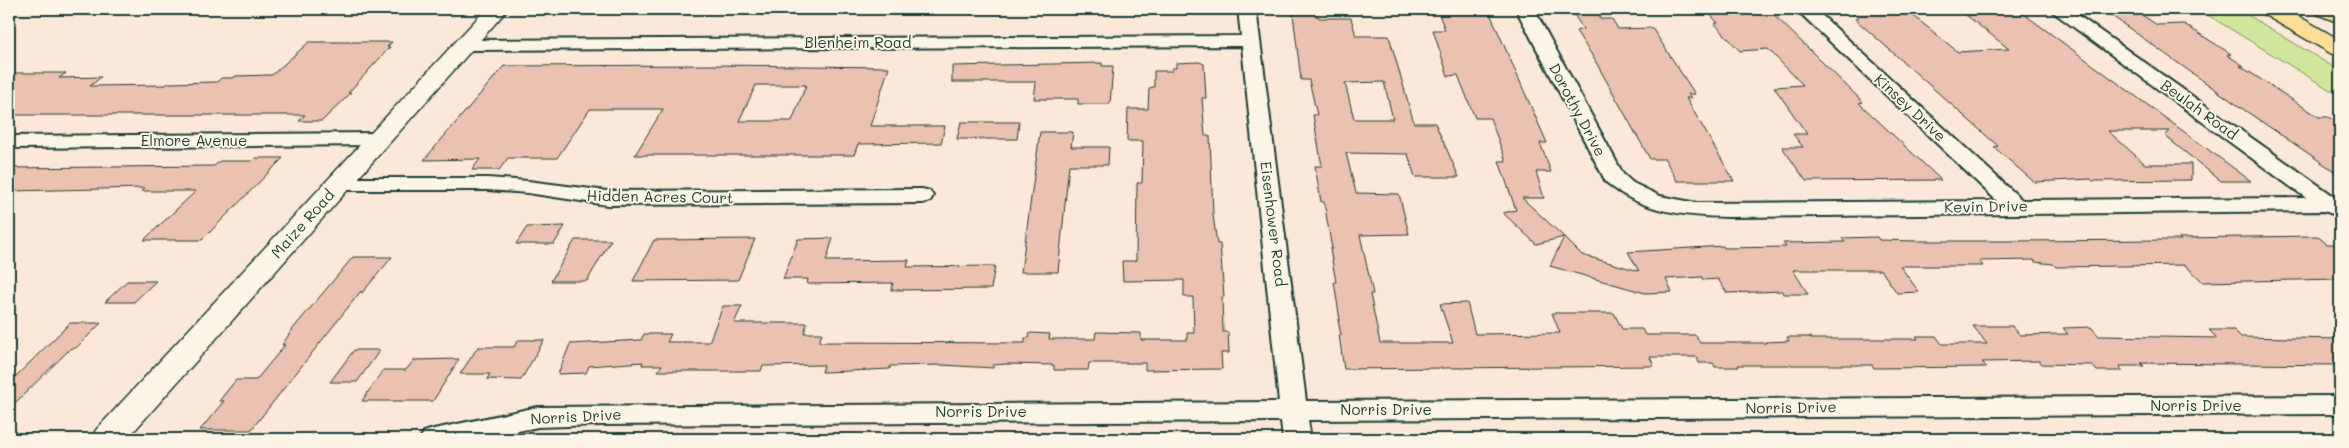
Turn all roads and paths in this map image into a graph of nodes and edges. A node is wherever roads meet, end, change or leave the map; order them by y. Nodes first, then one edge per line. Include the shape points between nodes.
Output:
1 (497, 9) edge
2 (1247, 9) edge
3 (1525, 9) edge
4 (1805, 9) edge
5 (2058, 9) edge
6 (2325, 9) edge
7 (2331, 9) edge
8 (2277, 12) edge
9 (2340, 13) edge
10 (2340, 17) edge
11 (1250, 41) junction
12 (465, 45) junction
13 (2340, 49) edge
14 (2340, 53) edge
15 (379, 139) junction
16 (9, 142) edge
17 (338, 184) junction
18 (922, 196) dead end
19 (1644, 199) joint
20 (2015, 206) junction
21 (2335, 208) edge
22 (2340, 405) edge
23 (1294, 410) junction
24 (472, 435) edge
25 (108, 439) edge
26 (434, 439) edge
27 (1297, 439) edge

1 - 12 street, Maize Road
2 - 11 street, Eisenhower Road
3 - 19 street, Dorothy Drive via 1607,166 1626,190
4 - 20 street, Kinsey Drive
5 - 21 street, Beulah Road
6 - 10 highway
7 - 9 highway
8 - 13 highway
8 - 14 highway
11 - 12 street, Blenheim Road
11 - 23 street, Eisenhower Road
12 - 15 street, Maize Road
15 - 16 street, Elmore Avenue
15 - 17 street, Maize Road
17 - 18 street, Hidden Acres Court via 487,184 607,198
17 - 25 street, Maize Road
19 - 20 street, Kevin Drive via 1704,210
20 - 21 street, Kevin Drive
22 - 23 street, Norris Drive
23 - 24 street, Norris Drive via 598,415 538,417
23 - 27 street, Eisenhower Road
24 - 26 street, Norris Drive

